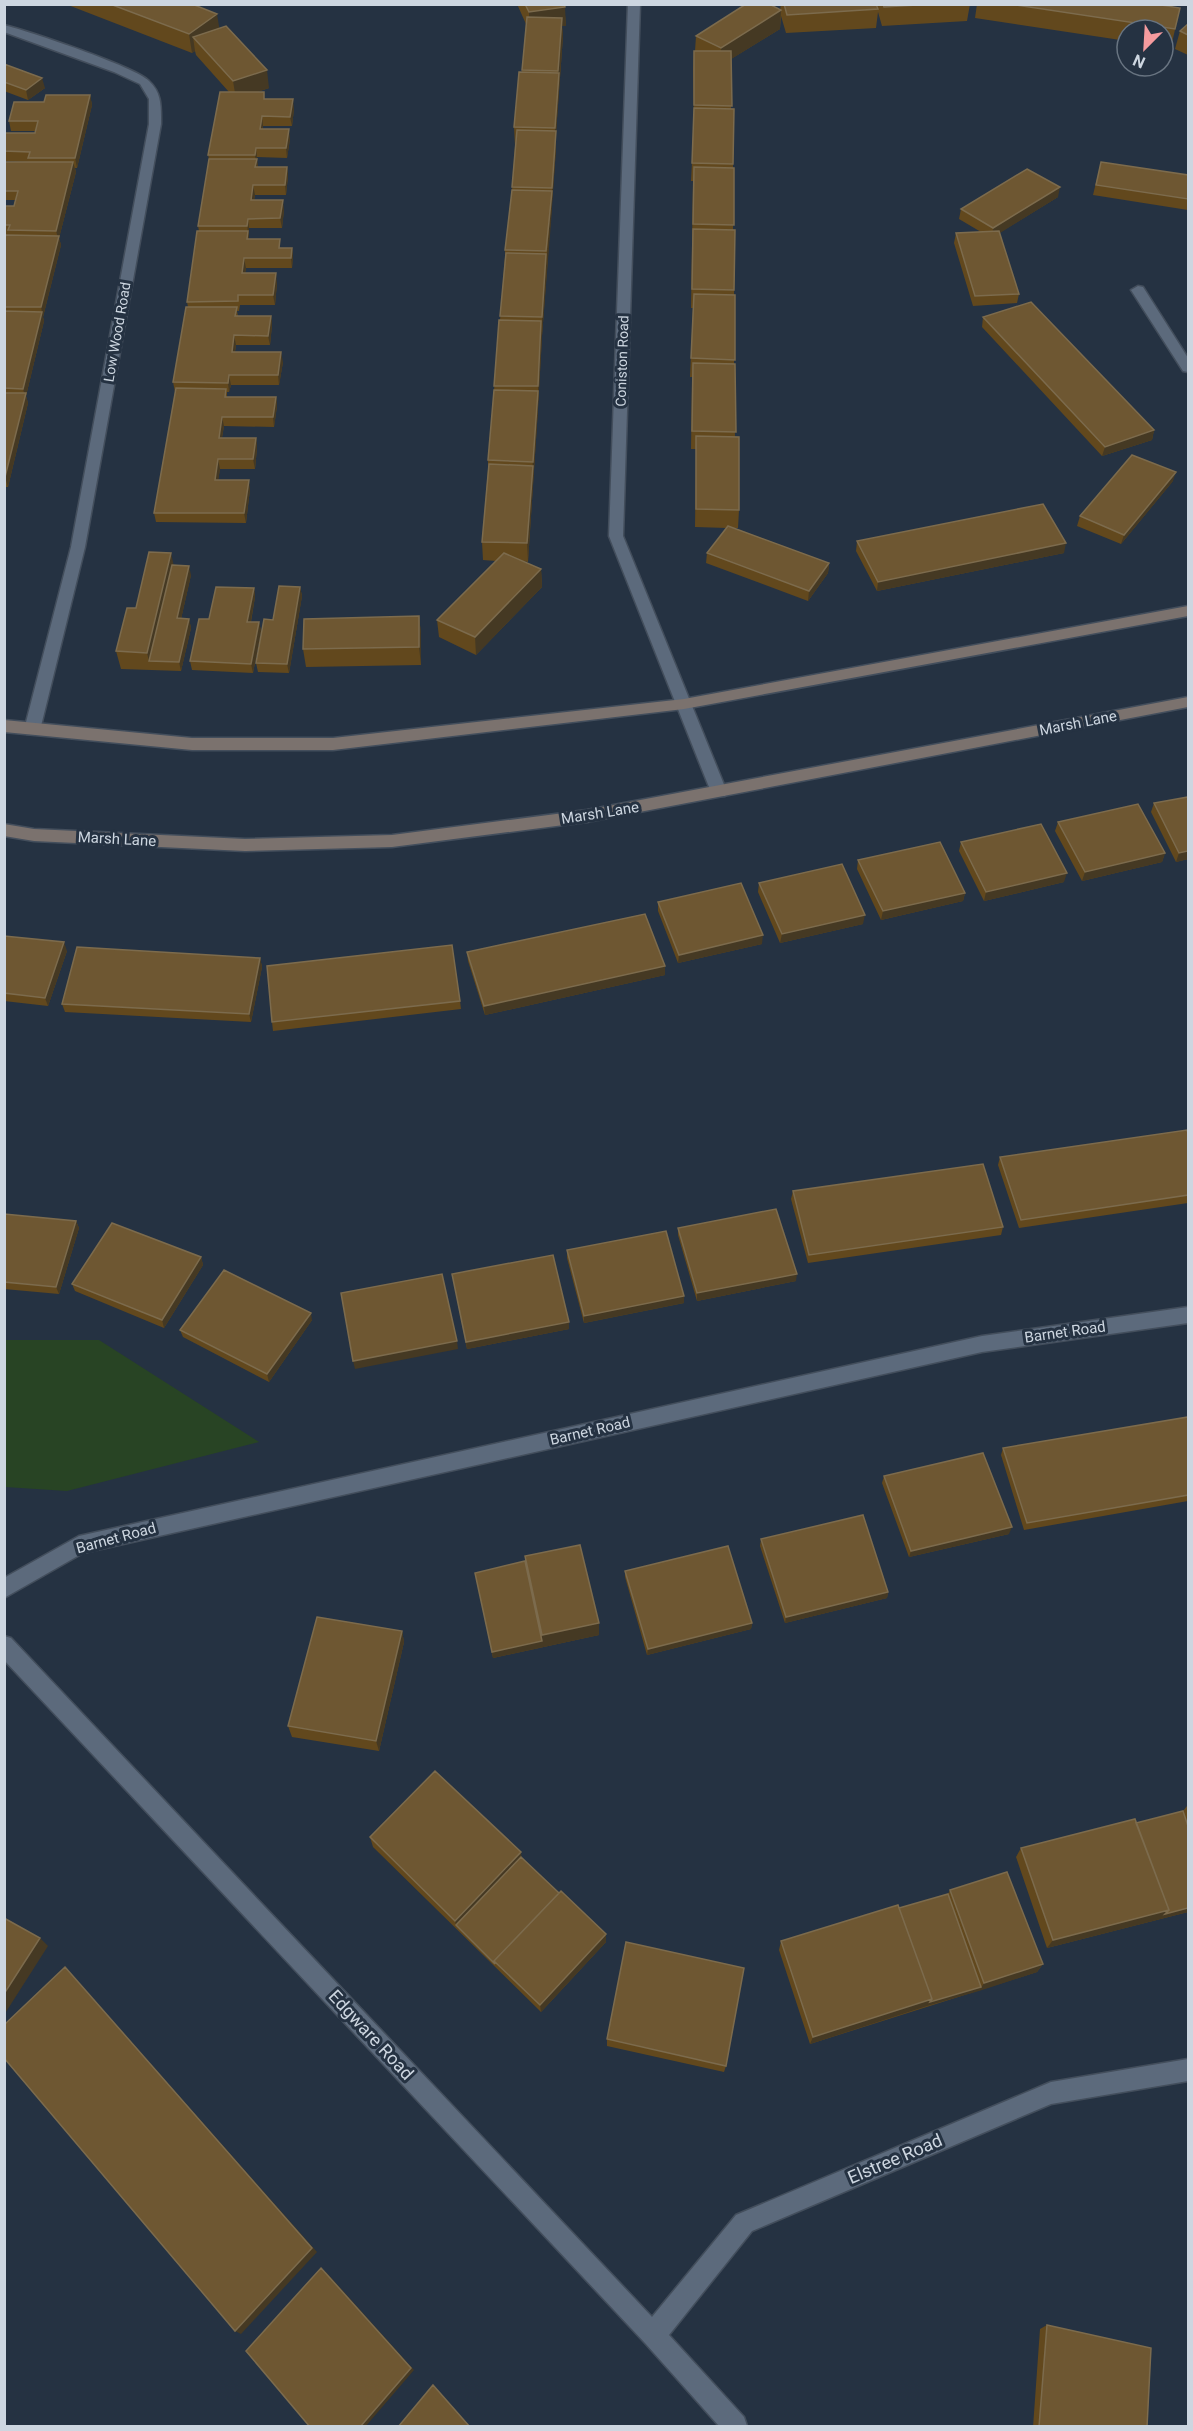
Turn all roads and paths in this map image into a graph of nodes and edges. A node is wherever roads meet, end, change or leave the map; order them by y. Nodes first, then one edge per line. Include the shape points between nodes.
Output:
1 (634, 4) edge
2 (4, 28) edge
3 (1138, 290) dead end
4 (1188, 368) edge
5 (1188, 611) edge
6 (1188, 702) edge
7 (684, 704) junction
8 (4, 726) edge
9 (32, 730) junction
10 (719, 792) junction
11 (4, 830) edge
12 (1188, 1315) edge
13 (4, 1589) edge
14 (4, 1645) edge
15 (1188, 2070) edge
16 (653, 2335) junction
17 (735, 2427) edge

1 - 7 street, Coniston Road via 616,536
2 - 9 street, Low Wood Road via 118,69 144,82 155,99 155,124 78,547
3 - 4 street
5 - 7 main road
6 - 10 main road, Marsh Lane
7 - 9 main road via 333,744 192,744
7 - 10 street, Coniston Road
8 - 9 main road
10 - 11 main road, Marsh Lane via 587,816 392,841 245,845 33,835
12 - 13 street, Barnet Road via 981,1344 79,1545
14 - 16 street, Edgware Road
15 - 16 street, Elstree Road via 1051,2093 744,2223
16 - 17 street, Edgware Road

